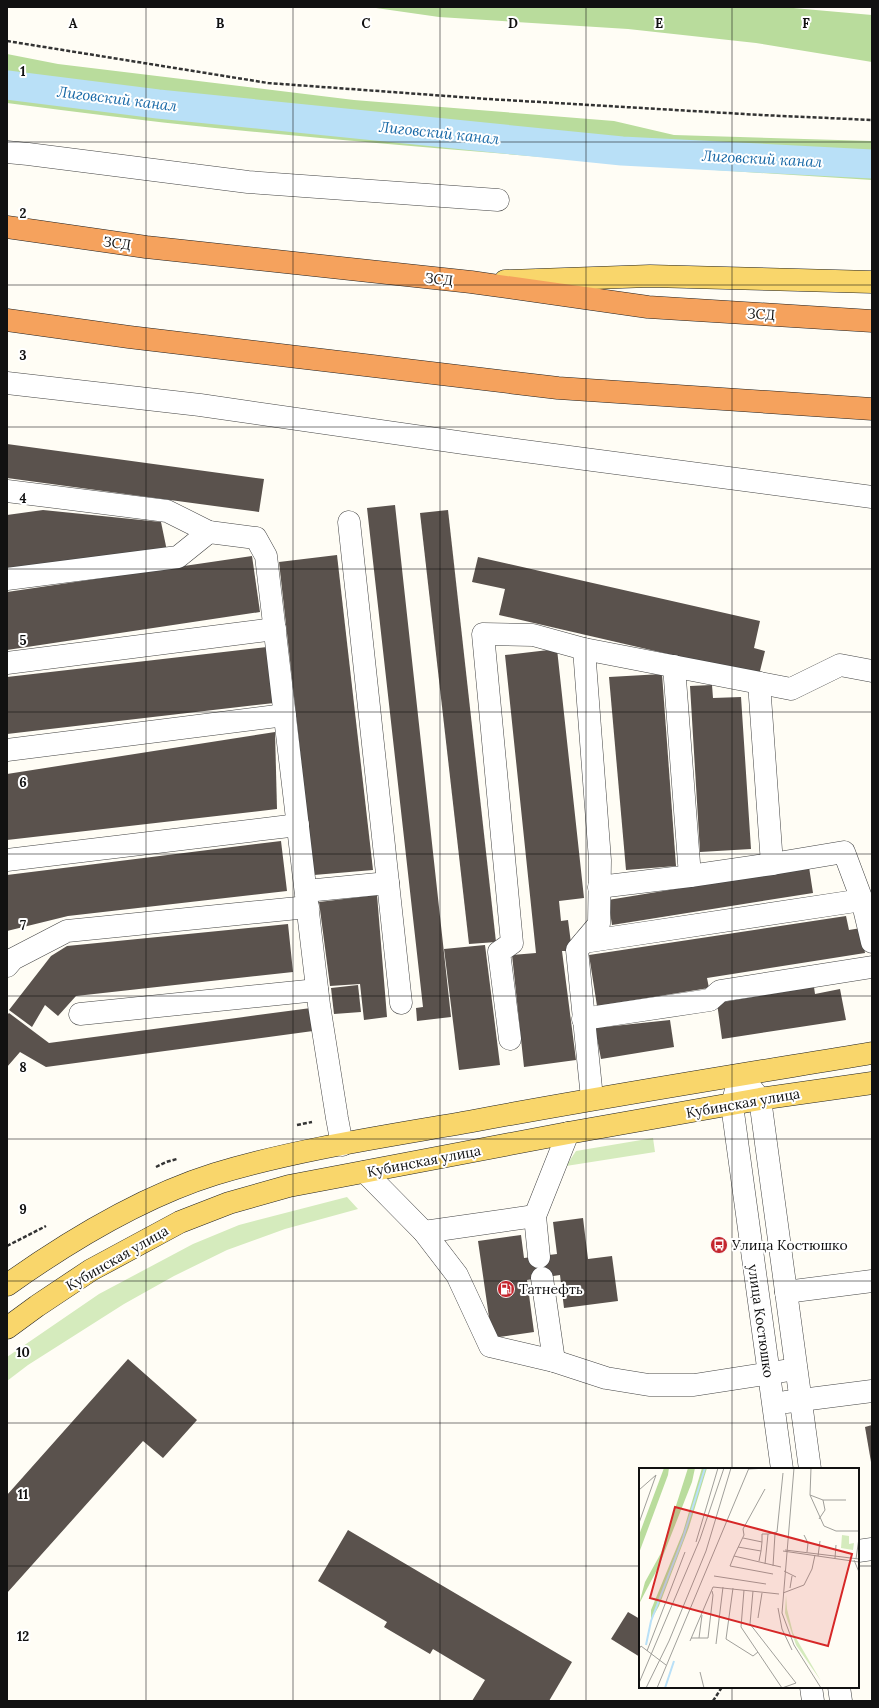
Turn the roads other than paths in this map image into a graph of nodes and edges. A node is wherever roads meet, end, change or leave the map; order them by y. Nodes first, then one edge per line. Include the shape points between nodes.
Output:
1 (7, 152) edge
2 (498, 200) dead end
3 (7, 227) edge
4 (470, 282) junction
5 (872, 282) edge
6 (7, 320) edge
7 (872, 321) edge
8 (7, 383) edge
9 (872, 409) edge
10 (13, 494) edge
11 (872, 497) edge
12 (349, 522) dead end
13 (209, 532) junction
14 (7, 579) edge
15 (274, 629) junction
16 (584, 649) junction
17 (7, 663) edge
18 (674, 666) junction
19 (872, 671) edge
20 (759, 683) junction
21 (285, 715) junction
22 (7, 750) edge
23 (298, 825) junction
24 (7, 860) edge
25 (772, 864) junction
26 (690, 876) junction
27 (388, 883) junction
28 (600, 887) junction
29 (307, 899) junction
30 (862, 900) junction
31 (584, 942) junction
32 (872, 942) edge
33 (7, 966) edge
34 (872, 967) edge
35 (318, 990) junction
36 (401, 1003) dead end
37 (80, 1014) dead end
38 (583, 1019) junction
39 (510, 1039) dead end
40 (872, 1053) edge
41 (740, 1075) junction
42 (872, 1083) edge
43 (592, 1098) junction
44 (760, 1099) junction
45 (732, 1105) junction
46 (568, 1133) junction
47 (342, 1145) junction
48 (365, 1172) junction
49 (535, 1216) junction
50 (424, 1232) junction
51 (540, 1256) dead end
52 (542, 1278) dead end
53 (872, 1281) edge
54 (7, 1285) edge
55 (786, 1292) junction
56 (7, 1328) edge
57 (554, 1361) junction
58 (796, 1369) junction
59 (768, 1373) junction
60 (872, 1391) edge
61 (800, 1400) junction
62 (772, 1404) junction
63 (782, 1468) edge
64 (810, 1468) edge
65 (872, 1549) edge
66 (859, 1551) edge
67 (811, 1688) edge
68 (839, 1688) edge
69 (813, 1701) edge
70 (841, 1701) edge

1 - 2 street via 248,182
3 - 4 highway, ЗСД via 146,247
4 - 5 main road via 650,276
4 - 7 highway, ЗСД via 648,307
6 - 9 highway via 128,337 558,388
8 - 11 street via 200,405
10 - 13 street via 167,511
12 - 27 street
13 - 14 street via 178,557
13 - 15 street via 256,538 266,556
15 - 17 street
15 - 21 street
16 - 18 street
16 - 28 street
16 - 39 street via 533,636 483,634 512,943 498,952
18 - 20 street
18 - 26 street
19 - 20 street via 840,665 792,690
20 - 25 street
21 - 22 street
21 - 23 street
23 - 24 street
23 - 29 street
25 - 26 street
25 - 30 street via 844,852
26 - 28 street
27 - 29 street
27 - 36 street
28 - 31 street via 598,924
29 - 33 street via 67,932 13,959
29 - 35 street
30 - 31 street
30 - 32 street
31 - 38 street via 577,950
34 - 38 street via 720,991 710,1000
35 - 37 street
35 - 47 street
38 - 43 street
40 - 41 main road, Кубинская улица
41 - 43 main road, Кубинская улица
41 - 44 street
41 - 45 street, улица Костюшко
42 - 44 main road, Кубинская улица
43 - 47 main road, Кубинская улица
44 - 45 main road, Кубинская улица
44 - 55 street, улица Костюшко
45 - 46 main road, Кубинская улица
45 - 59 street, улица Костюшко
46 - 48 main road, Кубинская улица
46 - 49 street
47 - 54 main road, Кубинская улица via 215,1175 159,1196 100,1226
48 - 50 street
48 - 56 main road, Кубинская улица via 289,1186 229,1203 180,1222 91,1270
49 - 50 street
49 - 51 street
50 - 57 street via 457,1275 490,1346
52 - 57 street
53 - 55 street
55 - 58 street, улица Костюшко
57 - 59 street via 606,1378 649,1385 694,1385
58 - 59 street
58 - 61 street, улица Костюшко
59 - 62 street, улица Костюшко
60 - 61 street
61 - 62 street
61 - 64 street, улица Костюшко
62 - 63 street, улица Костюшко
65 - 66 street
67 - 69 street
68 - 70 street

